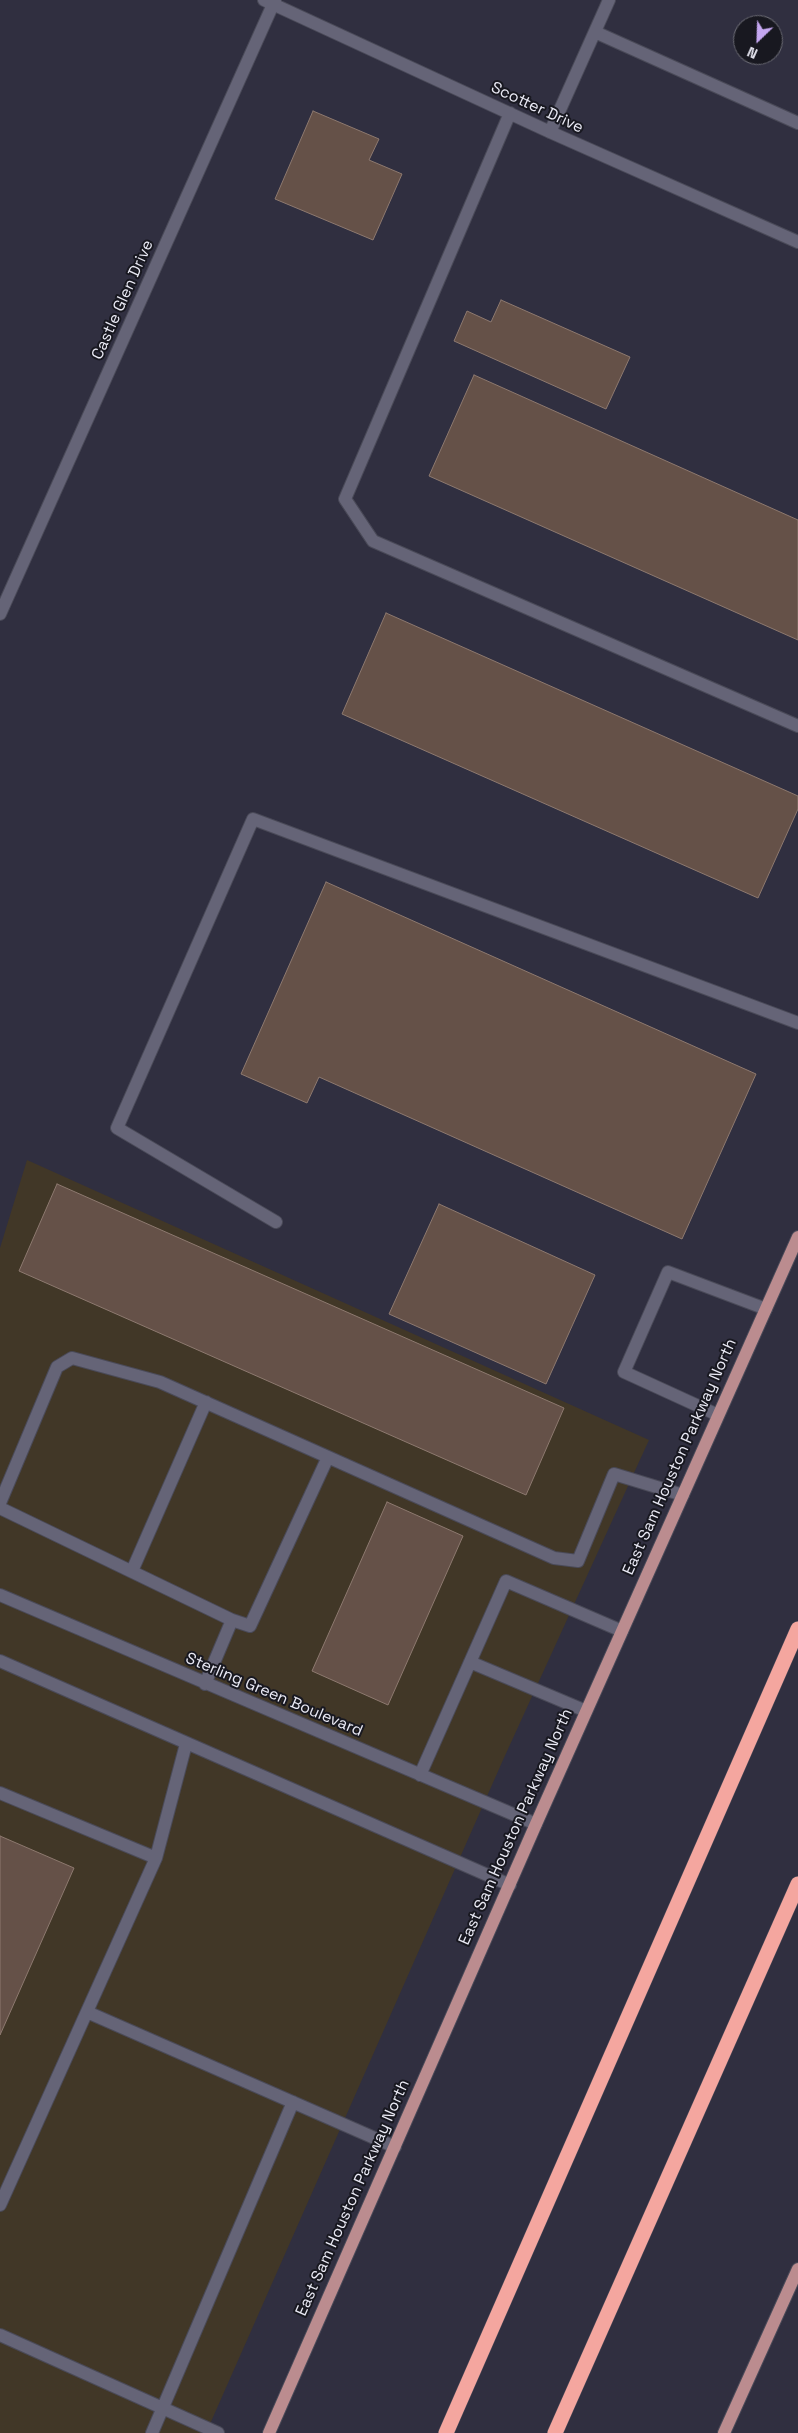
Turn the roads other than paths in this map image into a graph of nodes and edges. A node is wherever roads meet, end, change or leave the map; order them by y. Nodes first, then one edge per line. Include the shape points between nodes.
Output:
1 (609, 0) edge
2 (270, 1) edge
3 (595, 32) junction
4 (510, 113) junction
5 (798, 123) edge
6 (550, 132) junction
7 (798, 242) edge
8 (0, 614) edge
9 (798, 726) edge
10 (798, 1022) edge
11 (276, 1222) dead end
12 (798, 1236) edge
13 (766, 1309) junction
14 (206, 1402) junction
15 (718, 1415) junction
16 (328, 1457) junction
17 (683, 1495) junction
18 (0, 1503) edge
19 (0, 1508) edge
20 (132, 1571) junction
21 (0, 1595) edge
22 (232, 1620) junction
23 (798, 1629) edge
24 (622, 1631) junction
25 (0, 1660) edge
26 (470, 1662) junction
27 (205, 1684) junction
28 (586, 1710) junction
29 (186, 1744) junction
30 (420, 1775) junction
31 (0, 1793) edge
32 (536, 1824) junction
33 (156, 1858) junction
34 (510, 1884) junction
35 (798, 1884) edge
36 (87, 2012) junction
37 (293, 2102) junction
38 (395, 2147) junction
39 (0, 2205) edge
40 (798, 2269) edge
41 (0, 2335) edge
42 (163, 2408) junction
43 (152, 2433) edge
44 (218, 2433) edge
45 (269, 2433) edge
46 (446, 2433) edge
47 (555, 2433) edge
48 (724, 2433) edge

1 - 3 street
2 - 4 street, Scotter Drive
2 - 8 street, Castle Glen Drive
3 - 5 street
3 - 6 street
4 - 6 street, Scotter Drive
4 - 9 street via 345,499 373,541
6 - 7 street, Scotter Drive
10 - 11 street via 253,819 117,1128
12 - 13 main road, East Sam Houston Parkway North
13 - 15 main road, East Sam Houston Parkway North
13 - 15 street via 668,1272 624,1372
14 - 16 street
14 - 18 street via 160,1382 72,1358 57,1367
14 - 20 street
15 - 17 main road, East Sam Houston Parkway North
16 - 17 street via 554,1558 578,1561 614,1474
16 - 22 street via 250,1626
17 - 24 main road, East Sam Houston Parkway North
19 - 20 street
20 - 22 street
21 - 27 street, Sterling Green Boulevard
22 - 27 street
23 - 46 highway
24 - 26 street via 506,1581
24 - 28 main road, East Sam Houston Parkway North
25 - 29 street
26 - 28 street
26 - 30 street
27 - 30 street, Sterling Green Boulevard
28 - 32 main road, East Sam Houston Parkway North
29 - 33 street
29 - 34 street
30 - 32 street, Sterling Green Boulevard
31 - 33 street
32 - 34 main road, East Sam Houston Parkway North
33 - 36 street
34 - 38 main road, East Sam Houston Parkway North
35 - 47 highway
36 - 37 street
36 - 39 street
37 - 38 street
37 - 42 street
38 - 45 main road, East Sam Houston Parkway North
40 - 48 main road
41 - 42 street
42 - 43 street
42 - 44 street

